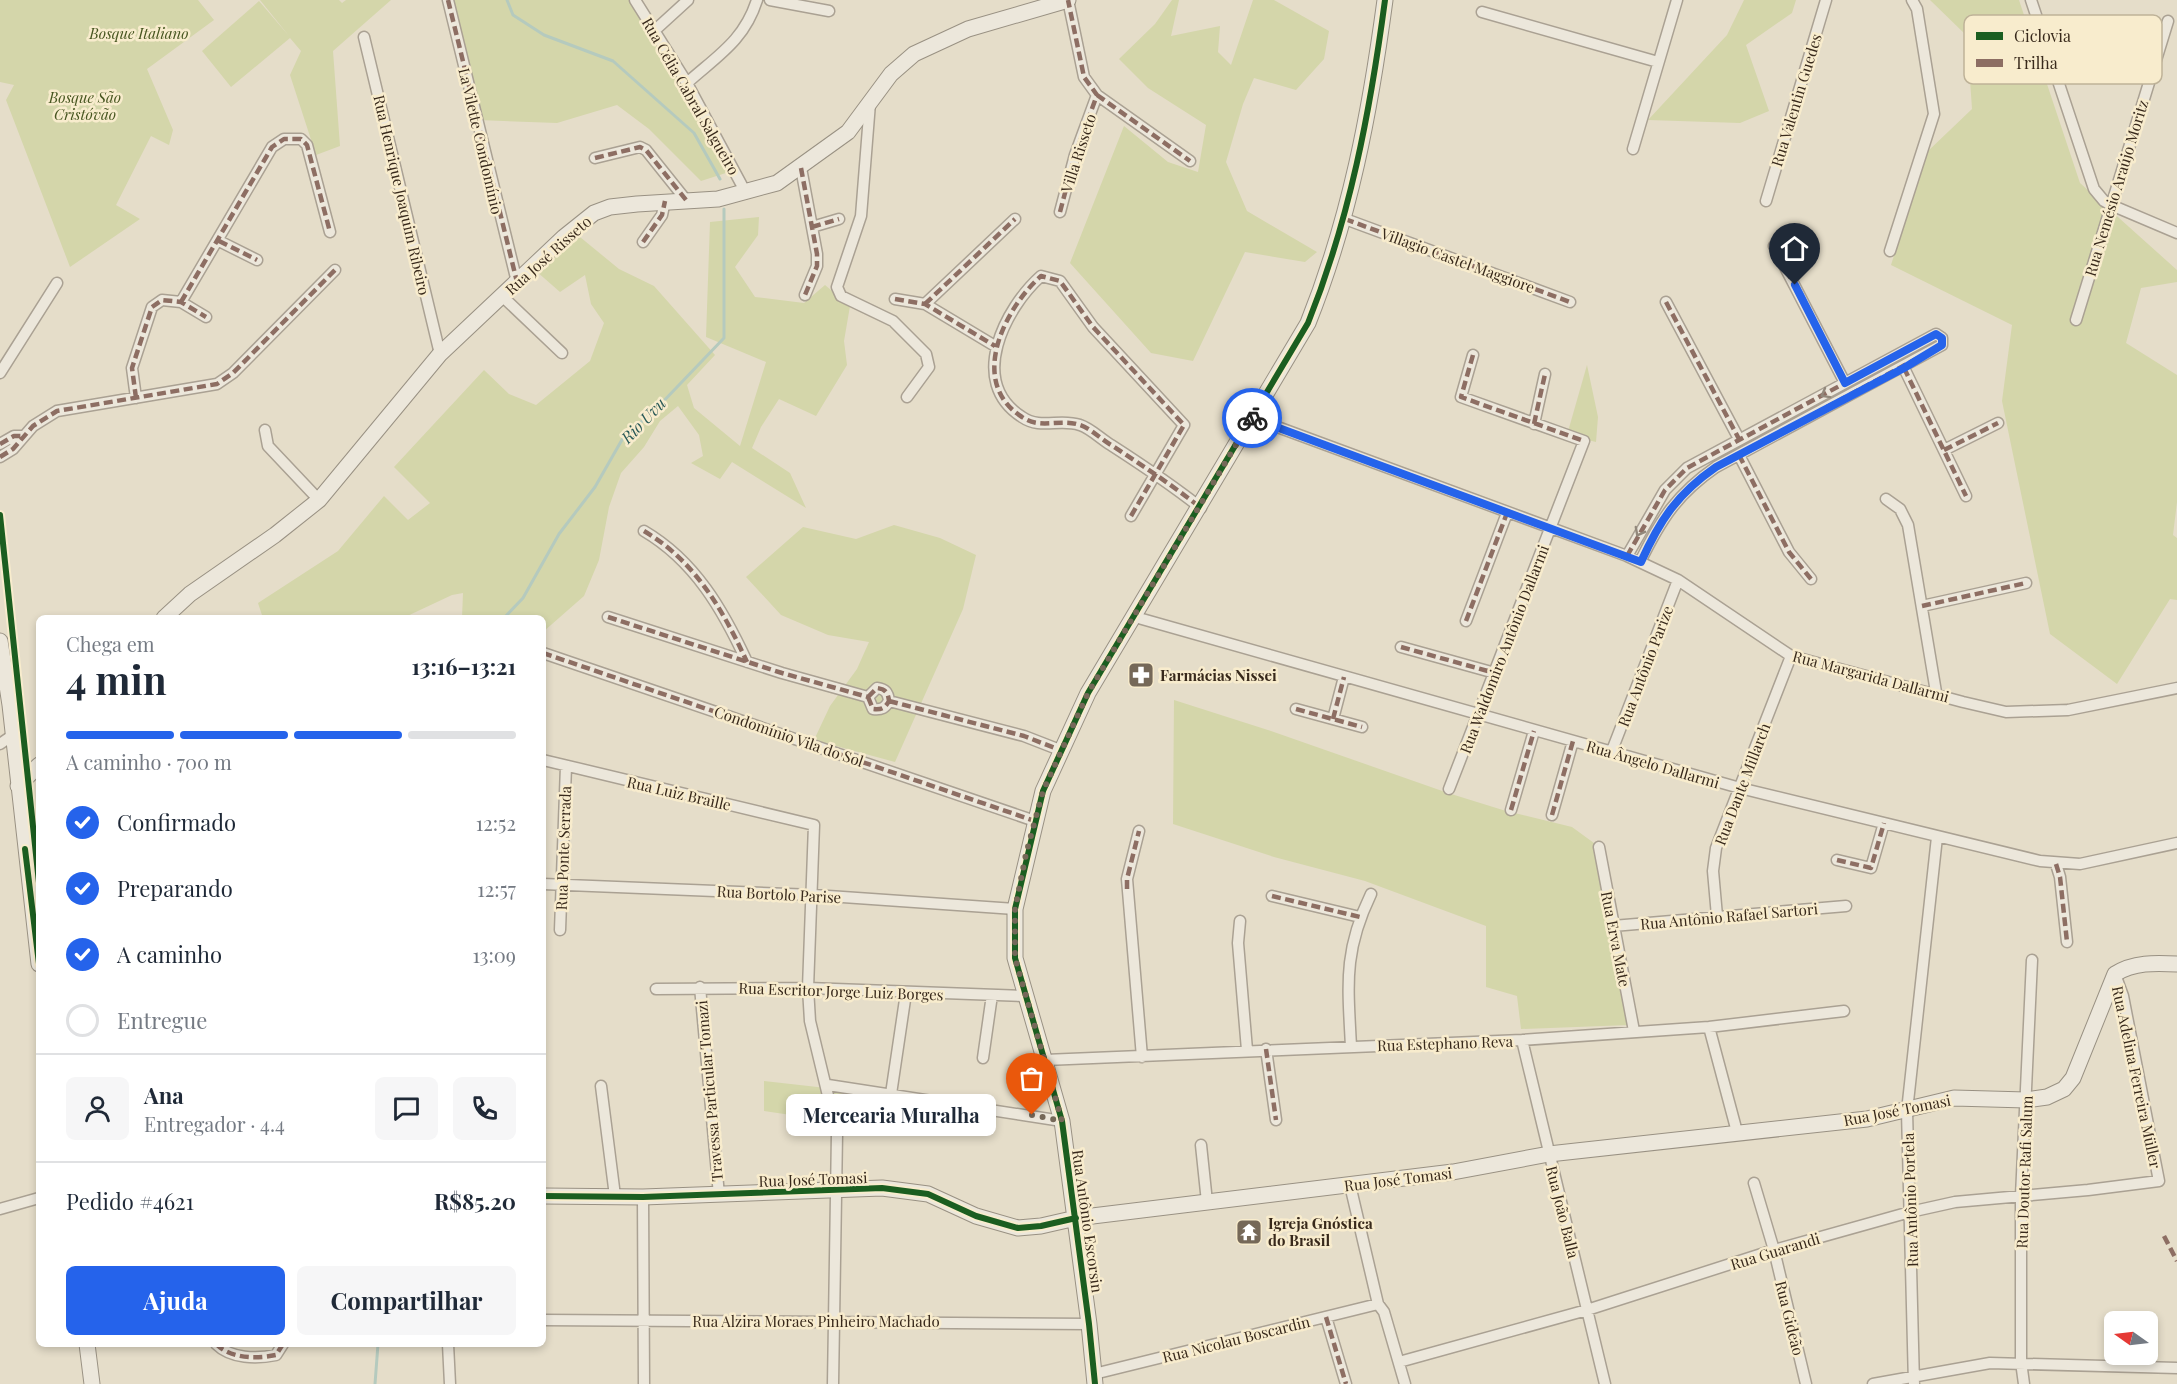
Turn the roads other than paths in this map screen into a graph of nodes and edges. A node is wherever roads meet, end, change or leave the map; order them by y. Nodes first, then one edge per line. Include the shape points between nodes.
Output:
1 (448, 0) edge
2 (635, 0) edge
3 (687, 0) edge
4 (757, 0) edge
5 (771, 0) edge
6 (1005, 0) edge
7 (1068, 0) edge
8 (1385, 0) edge
9 (1677, 0) edge
10 (1826, 0) edge
11 (1912, 0) edge
12 (2031, 0) edge
13 (829, 11) dead end
14 (1482, 12) dead end
15 (2036, 15) edge
16 (1007, 16) junction
17 (2168, 21) dead end
18 (654, 31) junction
19 (364, 37) dead end
20 (2162, 40) edge
21 (1658, 62) junction
22 (687, 83) junction
23 (2059, 84) edge
24 (2148, 84) edge
25 (1096, 95) junction
26 (870, 99) junction
27 (1633, 149) dead end
28 (595, 158) dead end
29 (1190, 161) dead end
30 (801, 168) junction
31 (746, 194) junction
32 (686, 200) junction
33 (665, 201) junction
34 (1766, 201) dead end
35 (2111, 205) junction
36 (1060, 212) dead end
37 (839, 219) dead end
38 (1015, 219) dead end
39 (1345, 219) junction
40 (812, 227) junction
41 (330, 232) dead end
42 (2177, 232) edge
43 (219, 241) junction
44 (643, 242) dead end
45 (1774, 246) dead end
46 (1890, 251) dead end
47 (257, 260) dead end
48 (335, 270) dead end
49 (517, 282) junction
50 (57, 283) dead end
51 (805, 295) dead end
52 (502, 296) junction
53 (895, 299) dead end
54 (181, 302) junction
55 (1570, 302) dead end
56 (1666, 302) dead end
57 (925, 304) junction
58 (206, 317) dead end
59 (2076, 320) dead end
60 (995, 346) junction
61 (562, 353) dead end
62 (440, 354) junction
63 (1473, 355) dead end
64 (1904, 368) junction
65 (0, 373) edge
66 (1545, 374) dead end
67 (1845, 383) junction
68 (907, 397) dead end
69 (136, 398) junction
70 (1788, 415) junction
71 (1253, 418) junction
72 (1534, 423) junction
73 (1998, 423) dead end
74 (1794, 425) junction
75 (265, 430) dead end
76 (22, 436) junction
77 (1739, 439) junction
78 (0, 444) edge
79 (1944, 450) junction
80 (1739, 455) junction
81 (0, 457) edge
82 (1156, 474) junction
83 (1966, 496) dead end
84 (1886, 499) dead end
85 (319, 500) junction
86 (1655, 506) junction
87 (1201, 508) junction
88 (1507, 513) junction
89 (1667, 514) junction
90 (1131, 516) dead end
91 (1550, 528) junction
92 (644, 531) dead end
93 (1627, 556) junction
94 (1641, 562) junction
95 (1811, 579) dead end
96 (1678, 580) junction
97 (2026, 583) dead end
98 (1922, 606) junction
99 (167, 615) edge
100 (608, 617) dead end
101 (1135, 617) junction
102 (1466, 621) dead end
103 (0, 641) edge
104 (1401, 647) dead end
105 (546, 654) edge
106 (1791, 656) junction
107 (747, 662) junction
108 (1495, 673) junction
109 (1344, 677) junction
110 (2177, 688) edge
111 (1936, 693) junction
112 (1296, 709) dead end
113 (1479, 716) junction
114 (1333, 719) junction
115 (1362, 727) dead end
116 (1534, 731) junction
117 (6, 740) edge
118 (1573, 741) junction
119 (1060, 750) junction
120 (1611, 753) junction
121 (546, 761) edge
122 (566, 766) junction
123 (36, 768) edge
124 (18, 786) junction
125 (1740, 788) junction
126 (1449, 789) dead end
127 (1511, 810) dead end
128 (1552, 815) dead end
129 (1035, 821) junction
130 (1884, 823) junction
131 (1139, 831) dead end
132 (1937, 837) junction
133 (2177, 843) edge
134 (1599, 847) dead end
135 (1837, 860) dead end
136 (2056, 864) junction
137 (546, 884) edge
138 (562, 885) junction
139 (34, 890) edge
140 (1371, 894) dead end
141 (814, 895) junction
142 (1272, 896) dead end
143 (1846, 906) dead end
144 (1015, 909) junction
145 (1717, 916) junction
146 (1360, 918) junction
147 (36, 920) edge
148 (1240, 921) dead end
149 (1613, 926) junction
150 (560, 930) dead end
151 (2067, 942) dead end
152 (2032, 960) dead end
153 (2177, 964) edge
154 (2115, 974) junction
155 (700, 987) junction
156 (808, 988) junction
157 (656, 989) dead end
158 (906, 993) junction
159 (992, 995) junction
160 (1025, 996) junction
161 (1844, 1011) dead end
162 (1708, 1027) junction
163 (1634, 1031) junction
164 (1522, 1040) junction
165 (1351, 1047) junction
166 (1266, 1049) junction
167 (1247, 1050) junction
168 (1142, 1057) junction
169 (983, 1058) dead end
170 (1045, 1060) junction
171 (828, 1085) junction
172 (601, 1086) dead end
173 (891, 1094) junction
174 (2026, 1100) junction
175 (1907, 1111) junction
176 (1276, 1120) dead end
177 (1062, 1121) junction
178 (1737, 1132) junction
179 (1201, 1145) dead end
180 (1549, 1154) junction
181 (2159, 1181) joint
182 (1754, 1183) dead end
183 (1350, 1185) junction
184 (837, 1191) junction
185 (718, 1195) junction
186 (546, 1196) edge
187 (615, 1196) junction
188 (2021, 1196) junction
189 (643, 1197) junction
190 (36, 1199) edge
191 (1207, 1202) junction
192 (0, 1209) edge
193 (1910, 1212) junction
194 (1076, 1218) junction
195 (1774, 1250) junction
196 (1378, 1304) junction
197 (1587, 1310) junction
198 (1326, 1317) junction
199 (546, 1320) edge
200 (834, 1320) junction
201 (642, 1321) junction
202 (1089, 1324) junction
203 (87, 1347) edge
204 (219, 1347) edge
205 (281, 1347) edge
206 (448, 1347) edge
207 (1399, 1362) junction
208 (2021, 1362) junction
209 (2177, 1368) edge
210 (1094, 1379) edge
211 (1914, 1380) edge
212 (92, 1384) edge
213 (450, 1384) edge
214 (644, 1384) edge
215 (833, 1384) edge
216 (1346, 1384) edge
217 (1405, 1384) edge
218 (1605, 1384) edge
219 (1806, 1384) edge
220 (1873, 1384) edge
221 (2024, 1384) edge

1 - 49 street, La Vilette Condomínio
2 - 18 street, Rua Célia Cabral Salgueiro
3 - 18 street
4 - 22 street via 743,33
5 - 13 street
6 - 16 main road
7 - 16 main road, Rua José Risseto
7 - 25 street, Villa Risseto via 1084,77
8 - 39 main road, Rua Antônio Escorsin via 1364,137
9 - 21 street
10 - 34 street, Rua Valentin Guedes
11 - 46 street via 1917,9 1934,114
12 - 15 street
14 - 21 street
16 - 26 main road, Rua José Risseto via 914,54
17 - 20 street, Rua Nemésio Araújo Moritz
18 - 22 street, Rua Célia Cabral Salgueiro
19 - 62 street, Rua Henrique Joaquim Ribeiro
21 - 27 street
22 - 31 street, Rua Célia Cabral Salgueiro
23 - 35 street via 2094,189
24 - 35 street, Rua Nemésio Araújo Moritz
25 - 29 street, Villa Risseto
25 - 36 street, Villa Risseto
26 - 30 main road, Rua José Risseto via 848,132
26 - 68 street via 861,216 837,287 841,296 893,321 930,360
28 - 32 street via 640,147
30 - 31 main road, Rua José Risseto via 777,183
30 - 40 street
31 - 32 main road, Rua José Risseto
32 - 33 main road, Rua José Risseto
33 - 44 street via 662,215
33 - 49 main road, Rua José Risseto via 610,207 594,213
35 - 42 street
35 - 59 street, Rua Nemésio Araújo Moritz
37 - 40 street
38 - 57 street
39 - 55 street, Villagio Castel Maggiore
39 - 71 main road, Rua Antônio Escorsin via 1308,323
40 - 51 street via 817,266
41 - 43 street via 307,145 292,137 272,147
43 - 47 street
43 - 54 street
45 - 67 street
48 - 69 street via 217,384
49 - 52 main road, Rua José Risseto
50 - 65 street
52 - 61 street
52 - 62 main road, Rua José Risseto
53 - 57 street
54 - 58 street
54 - 69 street via 162,300 152,307 132,368
56 - 77 street
57 - 60 street
60 - 82 street via 993,361 1000,390 1009,406 1022,417 1040,426 1080,425
60 - 82 street via 1022,293 1041,276 1060,281 1093,327 1184,425
62 - 85 main road, Rua José Risseto
63 - 72 street via 1461,397
64 - 67 street via 1942,345 1942,338 1936,334
64 - 74 street
64 - 79 street
66 - 72 street
67 -> 70 street
69 - 76 street via 57,411
70 - 74 street
70 - 77 street
71 - 87 main road, Rua Antônio Escorsin
71 - 88 street, Rua Margarida Dallarmi
72 - 91 street, Rua Waldomiro Antônio Dallarmi via 1584,441
73 - 79 street
74 - 80 street
75 - 85 street via 268,446
76 - 78 street
76 - 81 street via 13,449
77 - 86 street via 1687,468
79 - 83 street
80 - 89 street via 1689,486
80 - 95 street via 1789,552
82 - 87 street
82 - 90 street
84 - 98 street via 1900,509 1908,525
85 - 99 main road, Rua José Risseto
86 - 89 street
86 -> 93 street
87 - 101 main road, Rua Antônio Escorsin
88 - 91 street, Rua Margarida Dallarmi
88 - 102 street
89 - 94 street
91 - 93 street, Rua Margarida Dallarmi
91 - 108 street, Rua Waldomiro Antônio Dallarmi
92 - 107 street via 685,562 700,580 730,625
93 - 94 street, Rua Margarida Dallarmi
94 - 96 street, Rua Margarida Dallarmi
96 - 106 street, Rua Margarida Dallarmi
96 - 120 street, Rua Antônio Parize
97 - 98 street
98 - 111 street
100 - 107 street
101 - 109 street, Rua Ângelo Dallarmi
101 - 119 main road, Rua Antônio Escorsin via 1088,693
103 - 117 main road
104 - 108 street
105 - 129 street, Condomínio Vila do Sol
106 - 111 street, Rua Margarida Dallarmi
106 - 125 street, Rua Dante Millarch
107 - 119 street via 868,697 877,688 884,689 889,701 1024,736
108 - 113 street, Rua Waldomiro Antônio Dallarmi
109 - 113 street, Rua Ângelo Dallarmi
109 - 114 street
110 - 111 street, Rua Margarida Dallarmi via 2068,711 2027,712 2006,712
112 - 114 street
113 - 116 street, Rua Ângelo Dallarmi
113 - 126 street, Rua Waldomiro Antônio Dallarmi
114 - 115 street
116 - 118 street, Rua Ângelo Dallarmi
116 - 127 street
117 - 124 main road
118 - 120 street, Rua Ângelo Dallarmi
118 - 128 street
119 - 129 main road, Rua Antônio Escorsin
120 - 125 street, Rua Ângelo Dallarmi
121 - 122 street, Rua Luiz Braille
122 - 138 street, Rua Ponte Serrada
122 - 141 street, Rua Luiz Braille via 814,825
123 - 124 main road
124 - 139 main road
125 - 130 street, Rua Ângelo Dallarmi
125 - 145 street, Rua Dante Millarch via 1716,848 1713,871
129 - 144 main road, Rua Antônio Escorsin
130 - 132 street, Rua Ângelo Dallarmi
130 - 135 street via 1871,868
131 - 168 street via 1127,889
132 - 136 street, Rua Ângelo Dallarmi
132 - 175 street, Rua Antônio Portela
133 - 136 street, Rua Ângelo Dallarmi via 2080,864
134 - 149 street, Rua Erva Mate
136 - 151 street
137 - 138 street, Rua Bortolo Parise
138 - 141 street, Rua Bortolo Parise
138 - 150 street, Rua Ponte Serrada
139 - 147 main road
140 - 146 street
141 - 144 street, Rua Bortolo Parise
141 - 156 street
142 - 146 street
143 - 145 street, Rua Antônio Rafael Sartori
144 - 160 main road, Rua Antônio Escorsin via 1015,958
145 - 149 street, Rua Antônio Rafael Sartori
146 - 165 street via 1352,938 1348,971
148 - 167 street via 1238,942
149 - 163 street, Rua Erva Mate
152 - 174 street, Rua Doutor Rafi Salum
153 - 154 main road via 2145,963
154 - 174 main road, Rua José Tomasi via 2073,1078 2064,1089 2047,1097
154 - 181 street, Rua Adelina Ferreira Müller via 2123,996
155 - 156 street, Rua Escritor Jorge Luiz Borges
155 - 157 street, Rua Escritor Jorge Luiz Borges
155 - 185 street, Travessa Particular Tomazi
156 - 158 street, Rua Escritor Jorge Luiz Borges
156 - 171 street via 810,1021
158 - 159 street, Rua Escritor Jorge Luiz Borges
158 - 173 street
159 - 160 street, Rua Escritor Jorge Luiz Borges
159 - 169 street
160 - 170 main road, Rua Antônio Escorsin
161 - 162 street, Rua Estephano Reva
162 - 163 street, Rua Estephano Reva
162 - 178 street
163 - 164 street, Rua Estephano Reva
164 - 165 street, Rua Estephano Reva
164 - 180 street, Rua João Balla
165 - 166 street, Rua Estephano Reva
166 - 167 street, Rua Estephano Reva
166 - 176 street
167 - 168 street, Rua Estephano Reva
168 - 170 street, Rua Estephano Reva
170 - 177 main road, Rua Antônio Escorsin
171 - 173 street
171 - 184 street via 837,1133
172 - 187 street
173 - 177 street
174 - 175 main road, Rua José Tomasi via 1954,1098
174 - 188 street, Rua Doutor Rafi Salum
175 - 178 main road, Rua José Tomasi via 1867,1119
175 - 193 street, Rua Antônio Portela
177 - 194 main road, Rua Antônio Escorsin
178 - 180 main road, Rua José Tomasi
179 - 191 street
180 - 183 main road, Rua José Tomasi via 1453,1172
180 - 197 street, Rua João Balla
181 - 188 street, Rua Guarandi
182 - 195 street, Rua Gideão
183 - 191 main road, Rua José Tomasi
183 - 196 street
184 - 185 main road, Rua José Tomasi
184 - 194 main road, Rua José Tomasi via 882,1188 928,1194 976,1216 1018,1228
184 - 200 street
185 - 189 main road, Rua José Tomasi
186 - 187 main road, Rua José Tomasi
187 - 189 main road, Rua José Tomasi
188 - 193 street, Rua Guarandi via 1955,1202
188 - 208 street, Rua Doutor Rafi Salum
189 - 201 street
190 - 192 street
191 - 194 main road, Rua José Tomasi
193 - 195 street, Rua Guarandi
193 - 211 street, Rua Antônio Portela
194 - 202 main road, Rua Antônio Escorsin
195 - 197 street, Rua Guarandi
195 - 219 street, Rua Gideão
196 - 198 street, Rua Nicolau Boscardin
196 - 207 street
197 - 207 street, Rua Guarandi
197 - 218 street, Rua João Balla
198 - 210 street, Rua Nicolau Boscardin
198 - 216 street
199 - 201 street, Rua Alzira Moraes Pinheiro Machado
200 - 201 street, Rua Alzira Moraes Pinheiro Machado
200 - 202 street, Rua Alzira Moraes Pinheiro Machado
200 - 215 street
201 - 214 street
202 - 210 main road, Rua Antônio Escorsin
203 - 212 main road
204 - 205 street via 223,1352 257,1358 276,1355
206 - 213 street
207 - 217 street
208 - 209 street
208 - 211 street via 1990,1362
208 - 221 street, Rua Doutor Rafi Salum
211 - 220 street

